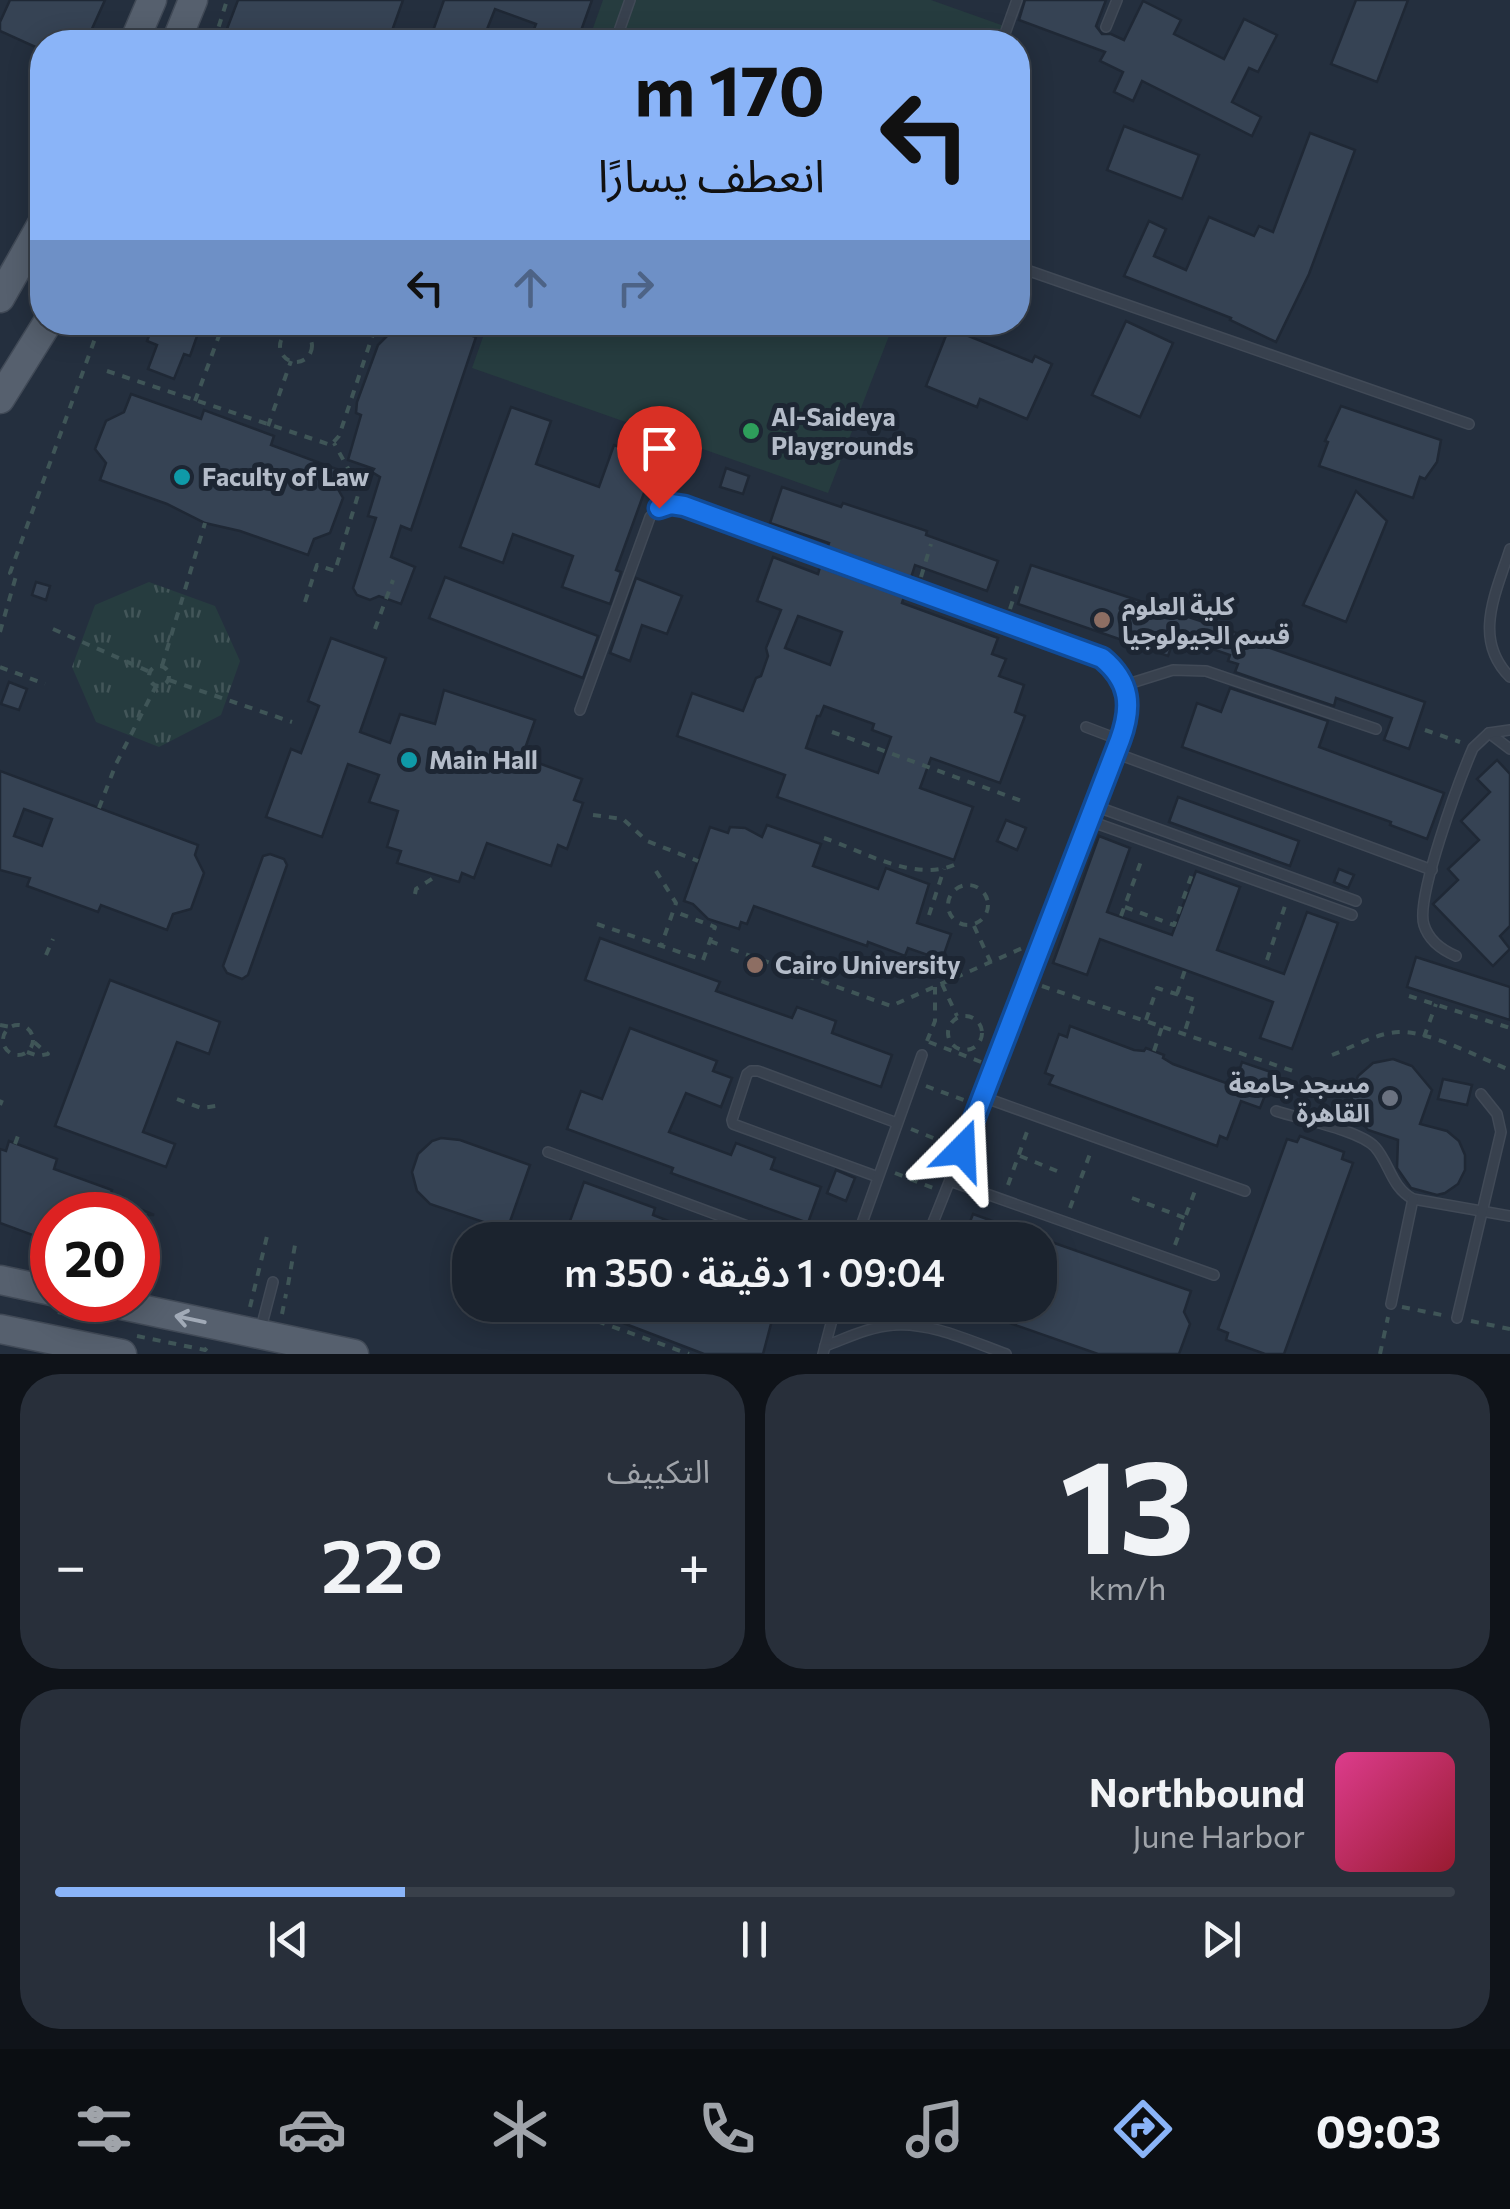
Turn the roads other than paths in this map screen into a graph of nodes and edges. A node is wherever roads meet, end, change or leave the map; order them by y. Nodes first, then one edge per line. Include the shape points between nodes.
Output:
1 (152, 0) edge
2 (193, 0) edge
3 (630, 0) edge
4 (1017, 0) edge
5 (1116, 0) edge
6 (1106, 27) dead end
7 (139, 30) edge
8 (181, 30) edge
9 (619, 30) edge
10 (1006, 30) edge
11 (30, 245) edge
12 (1030, 271) edge
13 (0, 298) edge
14 (40, 335) edge
15 (0, 400) edge
16 (1469, 424) dead end
17 (1510, 549) edge
18 (1510, 676) edge
19 (1125, 685) junction
20 (580, 710) dead end
21 (1086, 727) dead end
22 (1376, 728) dead end
23 (1510, 730) edge
24 (1489, 734) junction
25 (1120, 740) junction
26 (1510, 749) edge
27 (1115, 754) junction
28 (1095, 806) junction
29 (1090, 821) junction
30 (1432, 870) junction
31 (1356, 901) dead end
32 (1352, 915) dead end
33 (1456, 956) dead end
34 (922, 1055) road end
35 (1481, 1094) dead end
36 (981, 1101) junction
37 (1276, 1111) dead end
38 (898, 1123) junction
39 (548, 1152) dead end
40 (880, 1172) junction
41 (950, 1181) junction
42 (1245, 1190) dead end
43 (1412, 1199) junction
44 (1482, 1211) junction
45 (1510, 1216) edge
46 (737, 1222) edge
47 (862, 1222) edge
48 (933, 1222) edge
49 (1214, 1274) dead end
50 (0, 1280) edge
51 (272, 1282) dead end
52 (30, 1286) edge
53 (1391, 1304) road end
54 (160, 1307) edge
55 (1457, 1318) road end
56 (831, 1322) edge
57 (894, 1322) edge
58 (893, 1325) junction
59 (0, 1328) edge
60 (252, 1333) junction
61 (824, 1350) edge
62 (122, 1354) edge
63 (354, 1354) edge
64 (1006, 1354) edge

1 - 7 main road
2 - 8 main road
3 - 9 lane
4 - 10 lane
5 - 6 lane
11 - 13 main road
12 - 16 lane
14 - 15 main road
17 - 18 lane via 1488,620 1489,643
19 - 20 lane via 1102,658 671,504 650,517
19 - 22 lane via 1173,670 1206,671
19 - 25 lane via 1129,702
21 - 25 lane
23 - 24 lane
24 - 26 lane
24 - 30 lane via 1473,748
25 - 27 lane
27 - 28 lane
27 - 30 lane
28 - 29 lane
28 - 31 lane
29 - 32 lane
29 - 36 lane
30 - 33 lane via 1423,897 1424,927
34 - 38 lane
35 - 44 lane via 1501,1132
36 - 41 lane
36 - 42 lane
37 - 43 lane via 1365,1140
38 - 40 lane
38 - 40 lane via 758,1071 747,1074 733,1124
39 - 46 lane
40 - 47 lane
41 - 48 lane
41 - 49 lane
43 - 44 lane
43 - 53 lane
44 - 45 lane
44 - 55 lane
50 - 52 main road
51 - 60 lane
60 -> 54 main road
56 - 61 lane
57 - 58 lane
58 - 61 lane
58 - 64 lane via 926,1327
59 - 62 main road
60 - 63 main road

